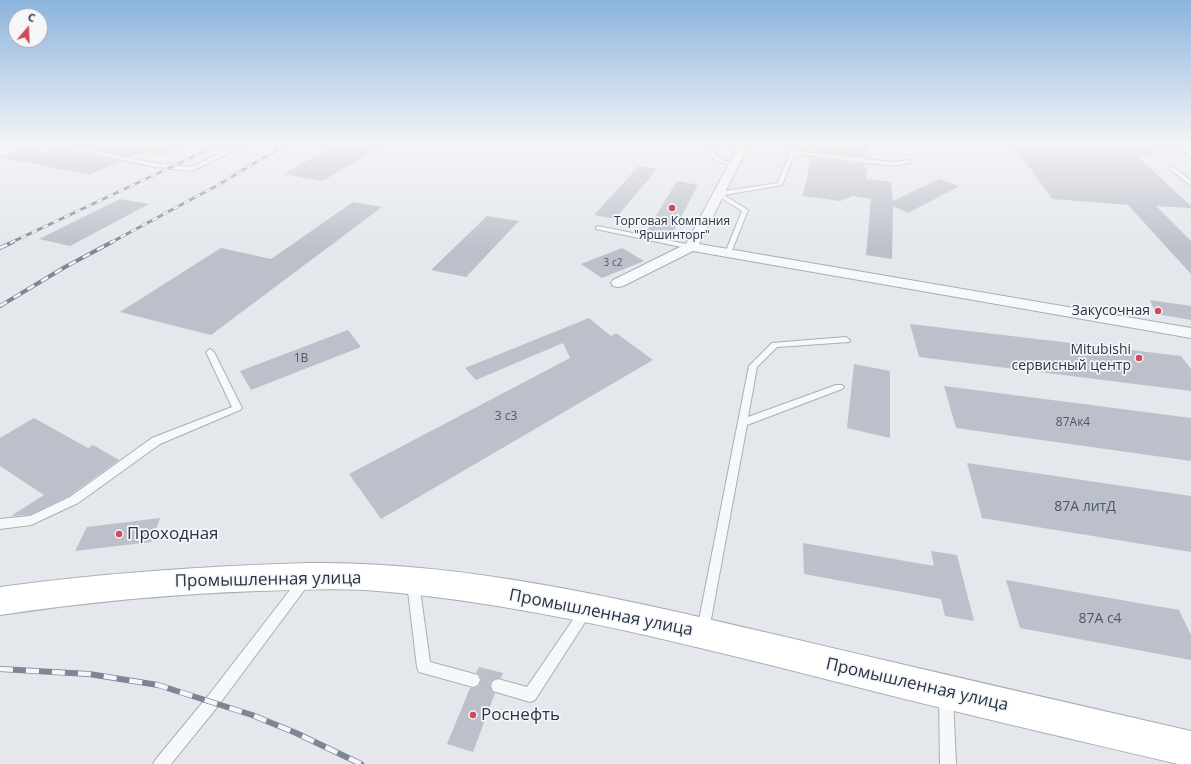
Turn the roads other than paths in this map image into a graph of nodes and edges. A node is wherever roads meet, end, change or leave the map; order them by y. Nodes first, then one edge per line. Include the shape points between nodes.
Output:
1 (726, 179) edge
2 (782, 179) edge
3 (718, 194) junction
4 (598, 228) dead end
5 (691, 247) junction
6 (728, 253) junction
7 (618, 283) dead end
8 (1191, 333) edge
9 (846, 340) dead end
10 (210, 352) dead end
11 (839, 387) dead end
12 (743, 424) junction
13 (0, 524) edge
14 (308, 576) junction
15 (413, 581) junction
16 (0, 600) edge
17 (587, 609) junction
18 (702, 633) junction
19 (473, 680) dead end
20 (498, 686) dead end
21 (946, 693) junction
22 (1191, 749) edge
23 (161, 764) edge
24 (948, 764) edge

1 - 3 street
2 - 3 lane via 780,184
3 - 5 street
3 - 6 lane via 744,210
4 - 5 lane
5 - 6 street
5 - 7 street
6 - 8 street
9 - 12 lane via 775,345 753,366
10 - 13 lane via 237,408 156,441 74,500 31,520
11 - 12 lane
12 - 18 lane
14 - 15 street, Промышленная улица
14 - 16 street, Промышленная улица via 131,584
14 - 23 lane via 213,701
15 - 17 street, Промышленная улица
15 - 19 lane via 424,667
17 - 18 street, Промышленная улица
17 - 20 lane via 530,695
18 - 21 street, Промышленная улица
21 - 22 street, Промышленная улица
21 - 24 lane

